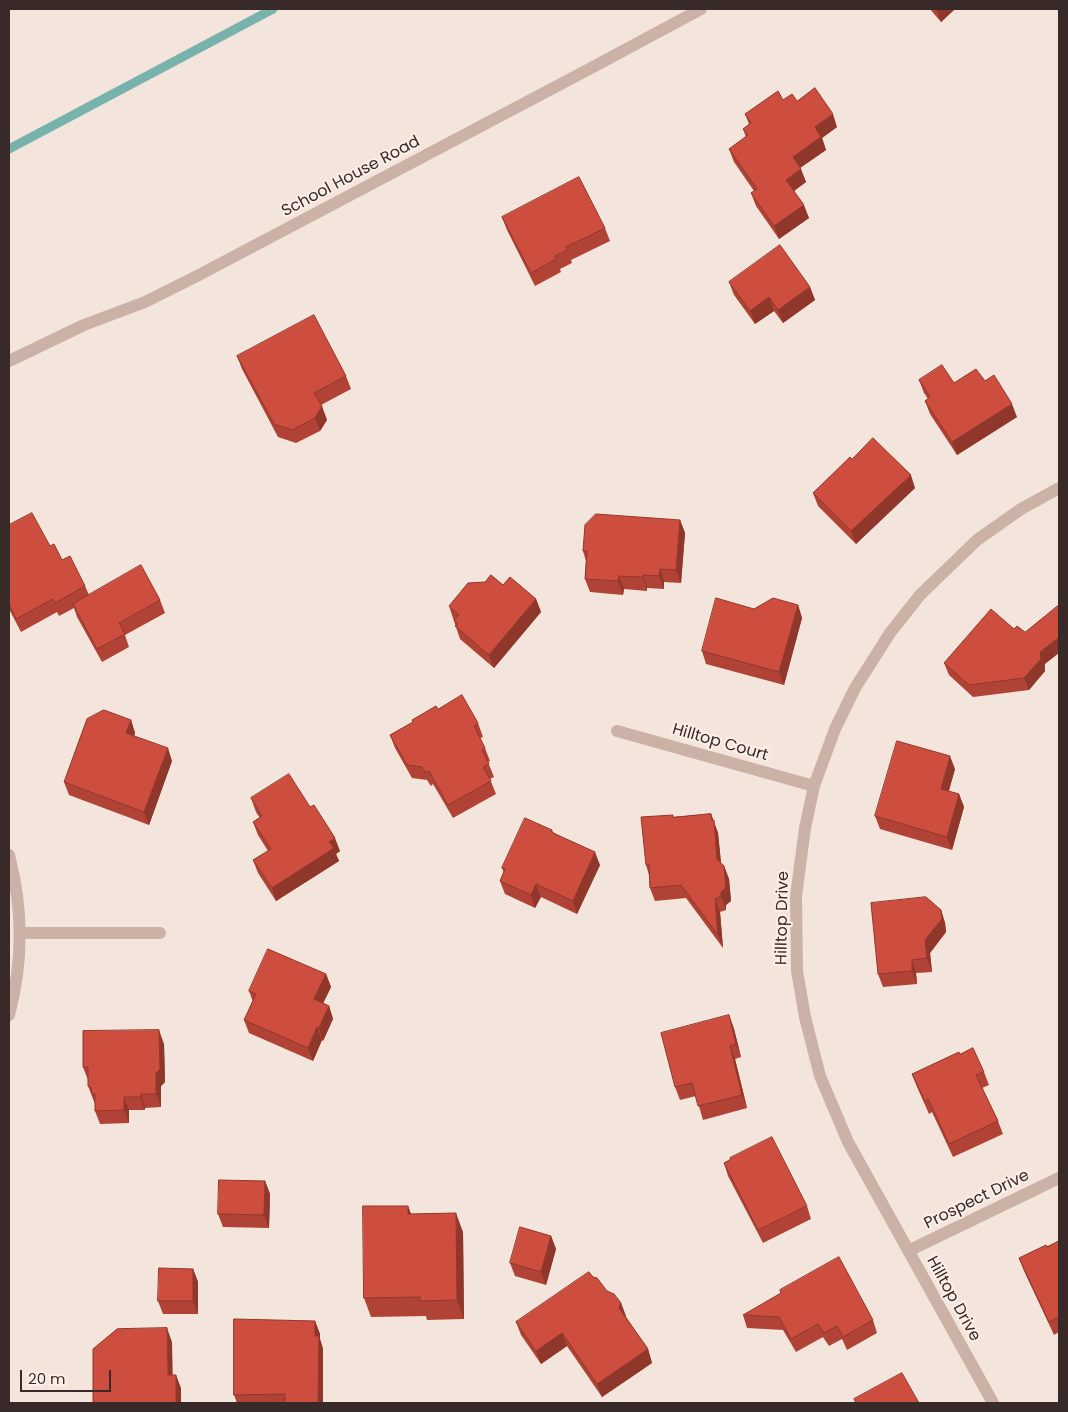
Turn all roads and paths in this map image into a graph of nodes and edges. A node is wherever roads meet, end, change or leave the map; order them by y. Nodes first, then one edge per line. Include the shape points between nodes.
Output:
1 (701, 9) edge
2 (9, 361) edge
3 (1059, 488) edge
4 (617, 731) dead end
5 (814, 786) junction
6 (9, 856) edge
7 (160, 933) dead end
8 (20, 934) junction
9 (9, 1015) edge
10 (1059, 1178) edge
11 (908, 1252) junction
12 (993, 1403) edge

1 - 2 street, School House Road via 197,276
3 - 5 street, Hilltop Drive via 1021,509 978,540 920,595 890,633 855,688 835,729
4 - 5 street, Hilltop Court
5 - 11 street, Hilltop Drive via 804,828 796,896 797,972 805,1017 820,1076 848,1142
6 - 8 street via 15,880
7 - 8 street
8 - 9 street via 18,972
10 - 11 street, Prospect Drive
11 - 12 street, Hilltop Drive

